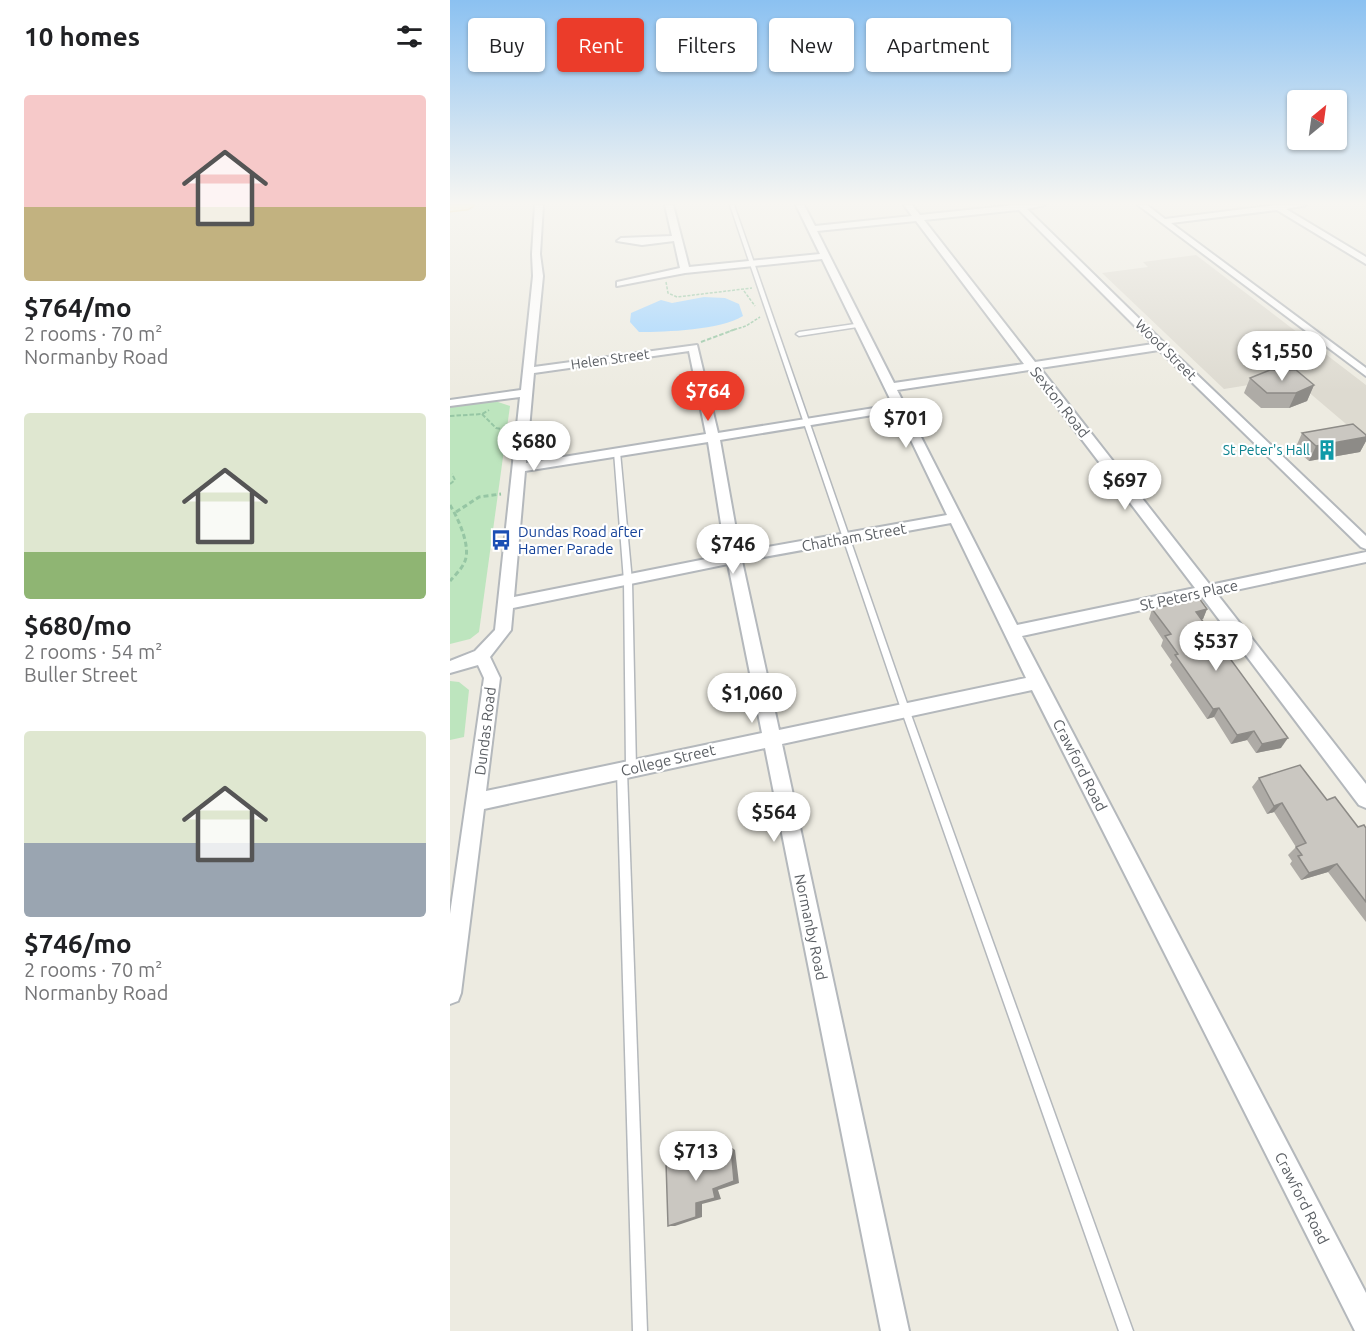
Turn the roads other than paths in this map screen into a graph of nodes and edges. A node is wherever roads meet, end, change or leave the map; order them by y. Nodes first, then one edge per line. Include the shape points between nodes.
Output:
1 (539, 267) edge
2 (718, 267) edge
3 (754, 267) edge
4 (832, 267) edge
5 (956, 267) edge
6 (1083, 267) edge
7 (1226, 267) edge
8 (685, 270) joint
9 (620, 284) dead end
10 (862, 325) junction
11 (799, 334) dead end
12 (1164, 346) junction
13 (693, 347) joint
14 (1033, 366) junction
15 (528, 371) junction
16 (1366, 373) edge
17 (892, 387) junction
18 (527, 393) junction
19 (450, 403) edge
20 (902, 407) junction
21 (807, 422) junction
22 (713, 437) junction
23 (617, 452) junction
24 (519, 468) junction
25 (957, 518) junction
26 (847, 539) junction
27 (1366, 544) edge
28 (1366, 557) edge
29 (734, 558) junction
30 (628, 581) junction
31 (1207, 591) junction
32 (505, 604) junction
33 (1013, 632) junction
34 (481, 656) junction
35 (450, 667) edge
36 (1037, 682) junction
37 (905, 709) junction
38 (772, 738) junction
39 (626, 769) junction
40 (1366, 799) edge
41 (475, 802) junction
42 (450, 993) edge
43 (1366, 1323) edge
44 (640, 1331) edge
45 (895, 1331) edge
46 (1126, 1331) edge

1 - 15 street
2 - 8 street
3 - 21 lane
4 - 10 street, Crawford Road
5 - 14 street, Sexton Road
6 - 12 street, Wood Street
7 - 16 street
8 - 9 street
10 - 11 lane
10 - 17 street, Crawford Road
12 - 14 street
12 - 27 street, Wood Street
13 - 15 street, Helen Street
13 - 22 street, Normanby Road
14 - 17 street
14 - 31 street, Sexton Road
15 - 18 street
17 - 20 street, Crawford Road
18 - 19 street
18 - 24 street
20 - 21 street
20 - 25 street, Crawford Road
21 - 22 street
21 - 26 lane
22 - 23 street
22 - 29 street, Normanby Road
23 - 24 street
23 - 30 lane
24 - 32 street
25 - 26 street, Chatham Street
25 - 33 street, Crawford Road
26 - 29 street, Chatham Street
26 - 37 lane
28 - 31 street, St Peters Place
29 - 30 street, Chatham Street
29 - 38 street, Normanby Road
30 - 32 street, Chatham Street
30 - 39 lane
31 - 33 street, St Peters Place
31 - 40 street, Sexton Road
32 - 34 street via 503,630
33 - 36 street, Crawford Road
34 - 35 street
34 - 41 street, Dundas Road via 492,678
36 - 37 street, College Street
36 - 43 street, Crawford Road
37 - 38 street, College Street
37 - 46 lane
38 - 39 street, College Street
38 - 45 street, Normanby Road
39 - 41 street, College Street
39 - 44 lane
41 - 42 street, Dundas Road

